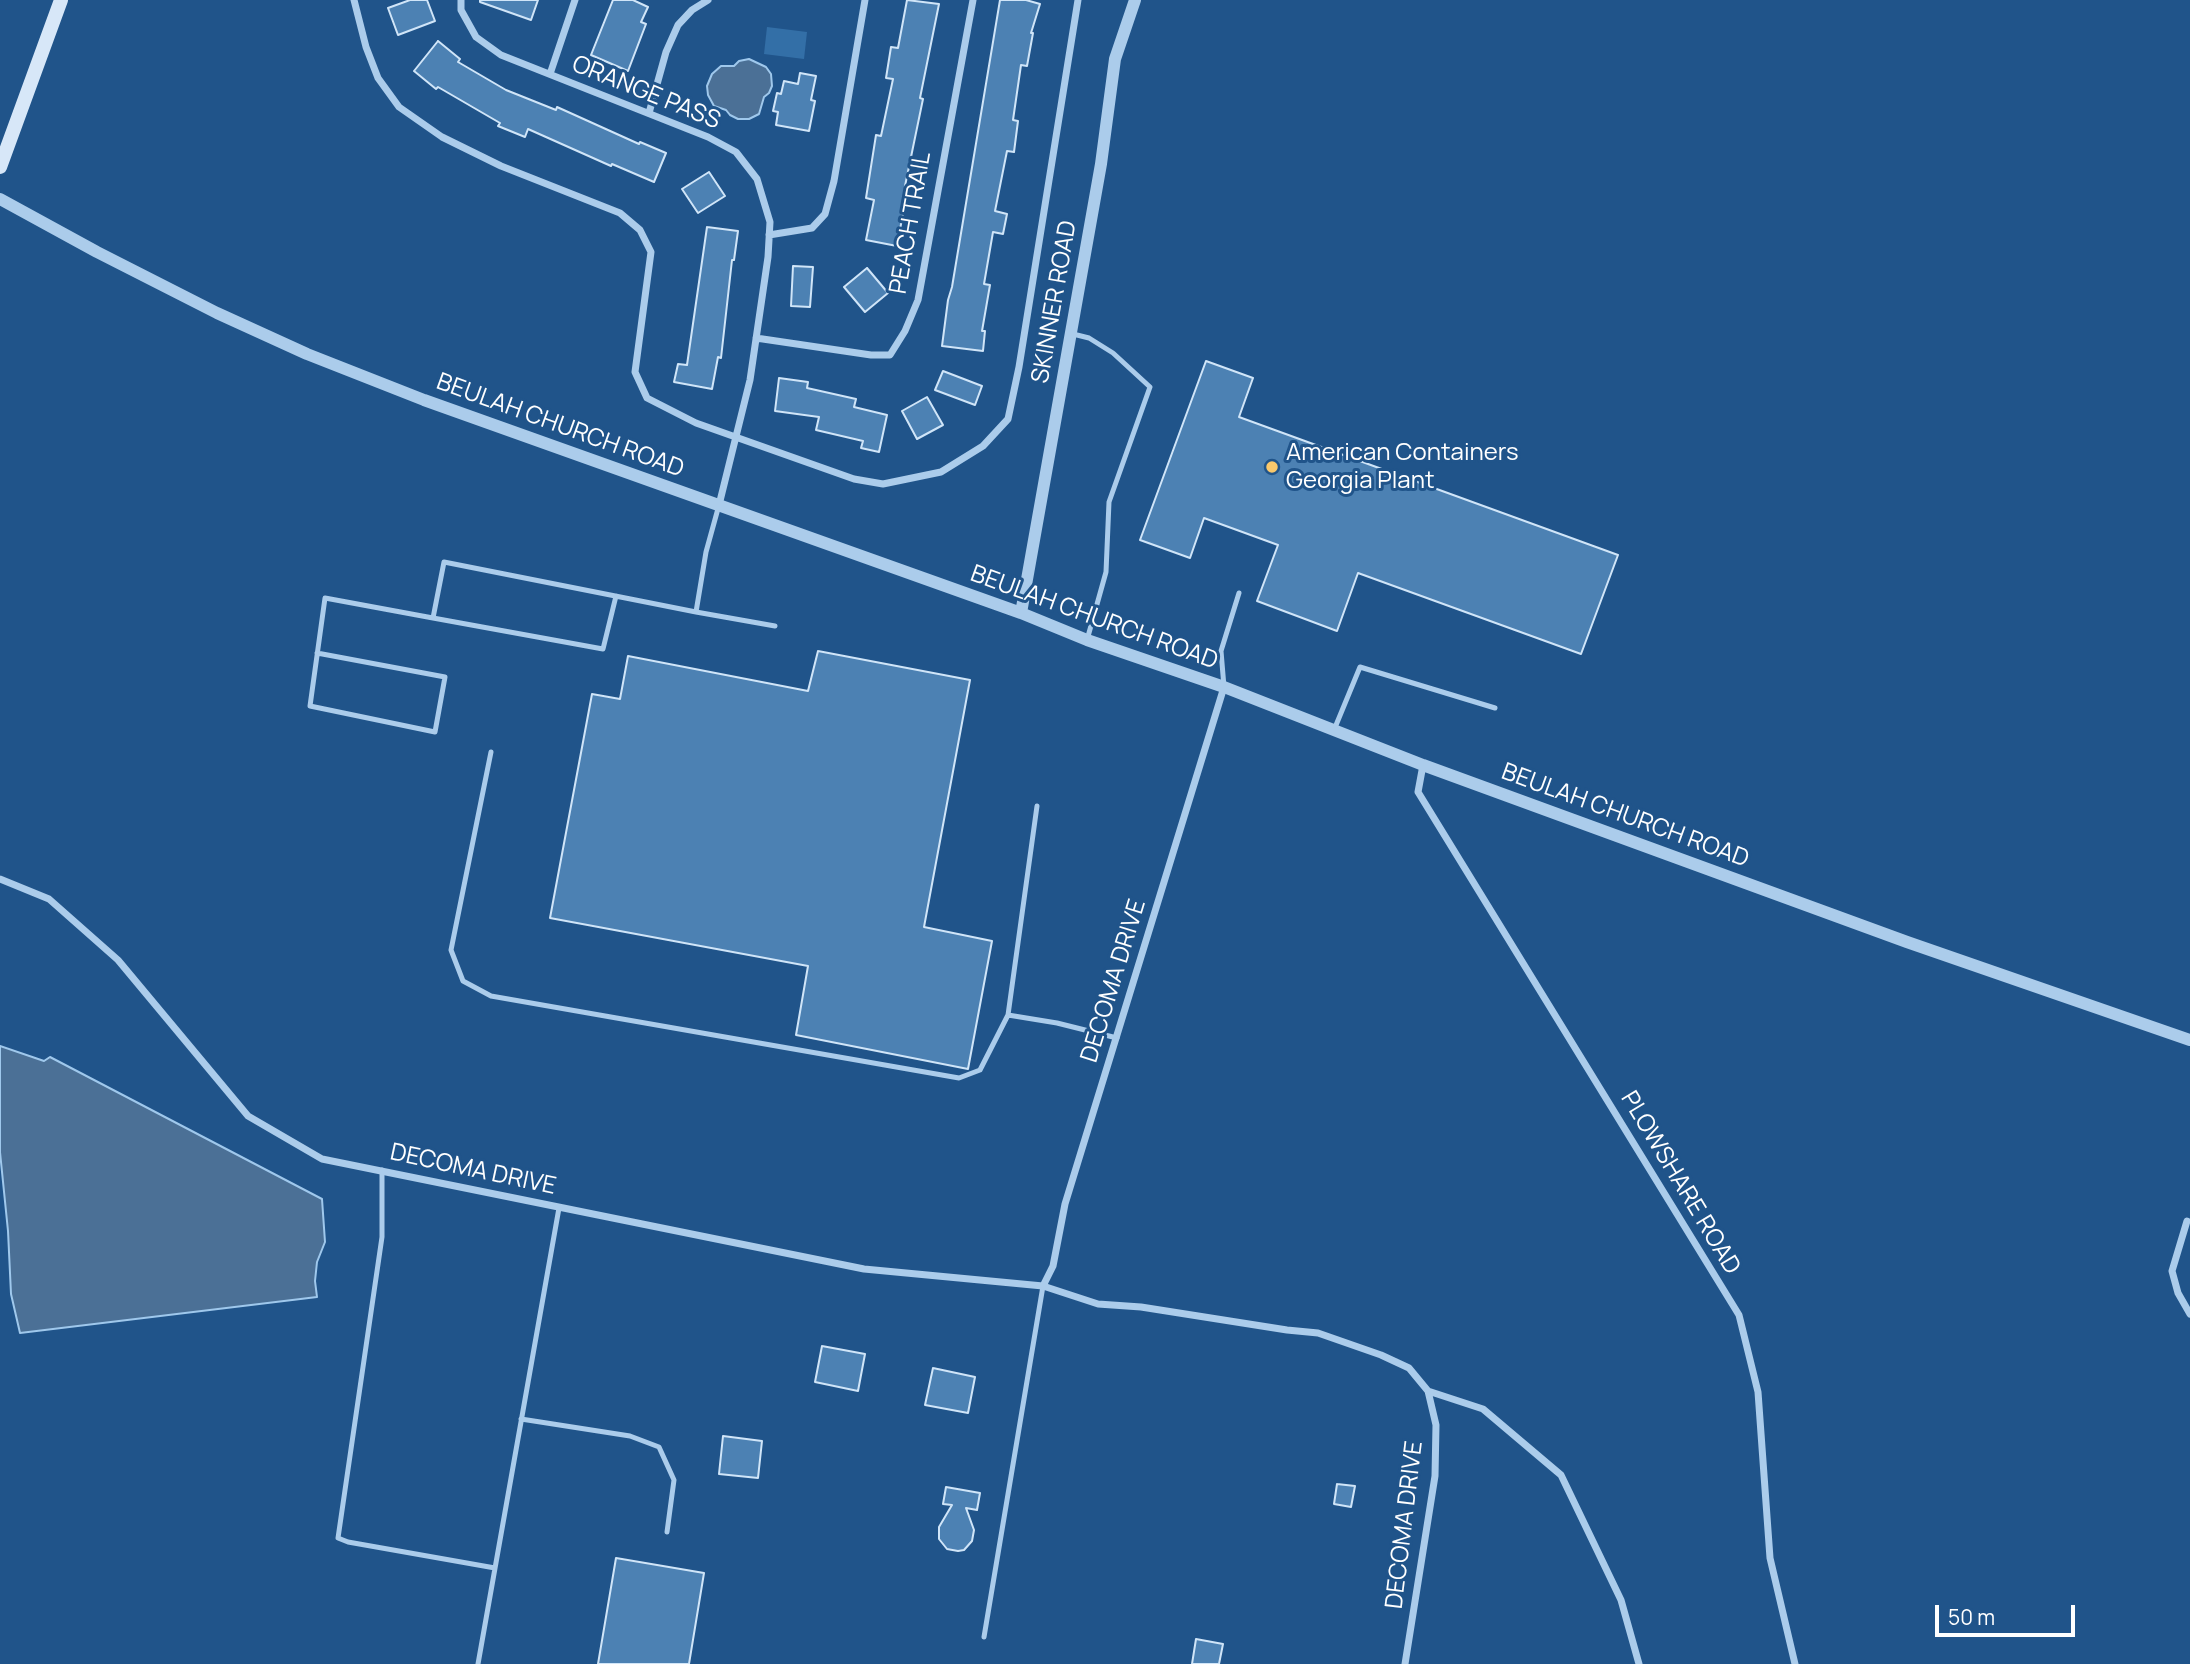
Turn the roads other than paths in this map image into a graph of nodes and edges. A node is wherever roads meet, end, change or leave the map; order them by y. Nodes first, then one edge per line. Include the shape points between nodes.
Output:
1 (61, 0) edge
2 (354, 0) edge
3 (461, 0) edge
4 (575, 0) edge
5 (708, 0) edge
6 (865, 0) edge
7 (973, 0) edge
8 (1078, 0) edge
9 (1135, 0) edge
10 (550, 74) junction
11 (649, 113) junction
12 (0, 167) edge
13 (0, 199) edge
14 (769, 235) junction
15 (1071, 334) junction
16 (757, 338) junction
17 (737, 436) junction
18 (719, 505) junction
19 (1239, 593) dead end
20 (615, 596) junction
21 (696, 612) junction
22 (1021, 613) junction
23 (433, 618) junction
24 (775, 626) dead end
25 (1087, 640) junction
26 (317, 653) junction
27 (1224, 687) junction
28 (1495, 708) dead end
29 (1334, 730) junction
30 (491, 752) dead end
31 (1423, 765) junction
32 (1037, 806) dead end
33 (0, 879) edge
34 (1008, 1015) junction
35 (1117, 1038) junction
36 (2190, 1040) edge
37 (382, 1170) junction
38 (559, 1208) junction
39 (2187, 1221) dead end
40 (1043, 1286) junction
41 (2190, 1314) edge
42 (1428, 1391) junction
43 (522, 1419) junction
44 (667, 1532) dead end
45 (495, 1569) junction
46 (984, 1637) dead end
47 (478, 1664) edge
48 (1405, 1664) edge
49 (1639, 1664) edge
50 (1795, 1664) edge

1 - 12 main road
2 - 17 street via 378,78 398,107 442,137 500,166 620,213 640,230 650,252 635,372 647,398 696,423
3 - 10 street, ORANGE PASS via 476,37 501,55
4 - 10 street
5 - 11 street via 678,25
6 - 14 street via 825,214 812,228
7 - 16 street, PEACH TRAIL via 918,300 890,355
8 - 17 street via 1008,419 983,446 941,472 883,484 854,479
9 - 15 street, SKINNER ROAD via 1115,59
10 - 11 street, ORANGE PASS
11 - 14 street, ORANGE PASS via 736,152 757,179 770,222
13 - 18 street, BEULAH CHURCH ROAD via 217,313 307,354
14 - 16 street, ORANGE PASS
15 - 22 street, SKINNER ROAD
15 - 25 lane via 1089,338 1113,353 1150,387 1110,502 1106,572
16 - 17 street, ORANGE PASS
17 - 18 street, ORANGE PASS
18 - 21 lane
18 - 22 street, BEULAH CHURCH ROAD
19 - 27 lane via 1221,651
20 - 21 lane
20 - 23 lane via 603,649
20 - 23 lane via 444,562
21 - 24 lane
22 - 25 street, BEULAH CHURCH ROAD
23 - 26 lane via 324,597
25 - 27 street, BEULAH CHURCH ROAD
26 - 26 lane via 310,706 435,732 445,677
27 - 29 street, BEULAH CHURCH ROAD
27 - 35 street, DECOMA DRIVE
28 - 29 lane via 1360,667
29 - 31 street, BEULAH CHURCH ROAD
30 - 34 lane via 451,950 463,981 491,996 959,1078 980,1070
31 - 36 street, BEULAH CHURCH ROAD
31 - 50 street, PLOWSHARE ROAD via 1418,792 1739,1315 1758,1392 1770,1558
32 - 34 lane
33 - 37 street, DECOMA DRIVE via 49,899 118,960 248,1116 322,1159
34 - 35 lane
35 - 40 street, DECOMA DRIVE via 1065,1204 1053,1266
37 - 38 street, DECOMA DRIVE
37 - 45 lane via 382,1237 338,1538
38 - 40 street, DECOMA DRIVE via 864,1269
38 - 43 lane
39 - 41 street via 2172,1271
40 - 42 street, DECOMA DRIVE via 1098,1304 1318,1333 1409,1368
40 - 46 lane
42 - 48 street, DECOMA DRIVE via 1436,1425 1435,1476
42 - 49 street, DECOMA DRIVE via 1483,1409 1561,1475 1621,1600
43 - 44 lane via 630,1436 659,1447 674,1480
43 - 45 lane
45 - 47 lane

